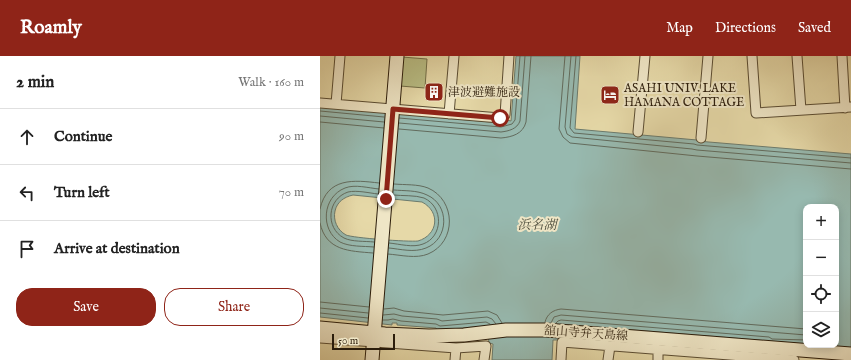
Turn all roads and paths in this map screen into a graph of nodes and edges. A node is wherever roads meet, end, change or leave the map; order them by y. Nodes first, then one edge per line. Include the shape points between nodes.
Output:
1 (340, 56) edge
2 (397, 56) edge
3 (454, 56) edge
4 (510, 56) edge
5 (645, 56) edge
6 (708, 56) edge
7 (752, 56) edge
8 (797, 56) edge
9 (842, 56) edge
10 (320, 103) edge
11 (336, 104) junction
12 (848, 107) edge
13 (393, 110) junction
14 (800, 110) junction
15 (450, 114) junction
16 (638, 132) dead end
17 (701, 138) dead end
18 (320, 328) edge
19 (375, 333) junction
20 (320, 338) edge
21 (610, 346) junction
22 (456, 348) junction
23 (658, 350) junction
24 (851, 354) edge
25 (760, 355) edge
26 (775, 356) edge
27 (710, 357) edge
28 (372, 360) edge
29 (455, 360) edge
30 (484, 360) edge
31 (561, 360) edge
32 (608, 360) edge
33 (658, 360) edge
34 (794, 360) edge

1 - 11 street
2 - 13 main road
3 - 15 street
4 - 15 street via 505,115 500,118
5 - 16 street
6 - 17 street
7 - 14 street via 756,113
8 - 14 street
9 - 12 street
10 - 11 street
11 - 13 street
12 - 14 street
13 - 15 street
13 - 19 main road
18 - 19 main road, 舘山寺弁天島線
19 - 20 street
19 - 22 street
19 - 25 main road, 舘山寺弁天島線 via 447,336 518,330 560,330
19 - 28 main road
21 - 23 street
21 - 31 street via 562,342
21 - 32 street
22 - 29 street
22 - 30 street via 486,346
23 - 27 street
23 - 33 street
24 - 26 main road, 舘山寺弁天島線
25 - 26 main road, 舘山寺弁天島線
25 - 27 street
26 - 34 street

